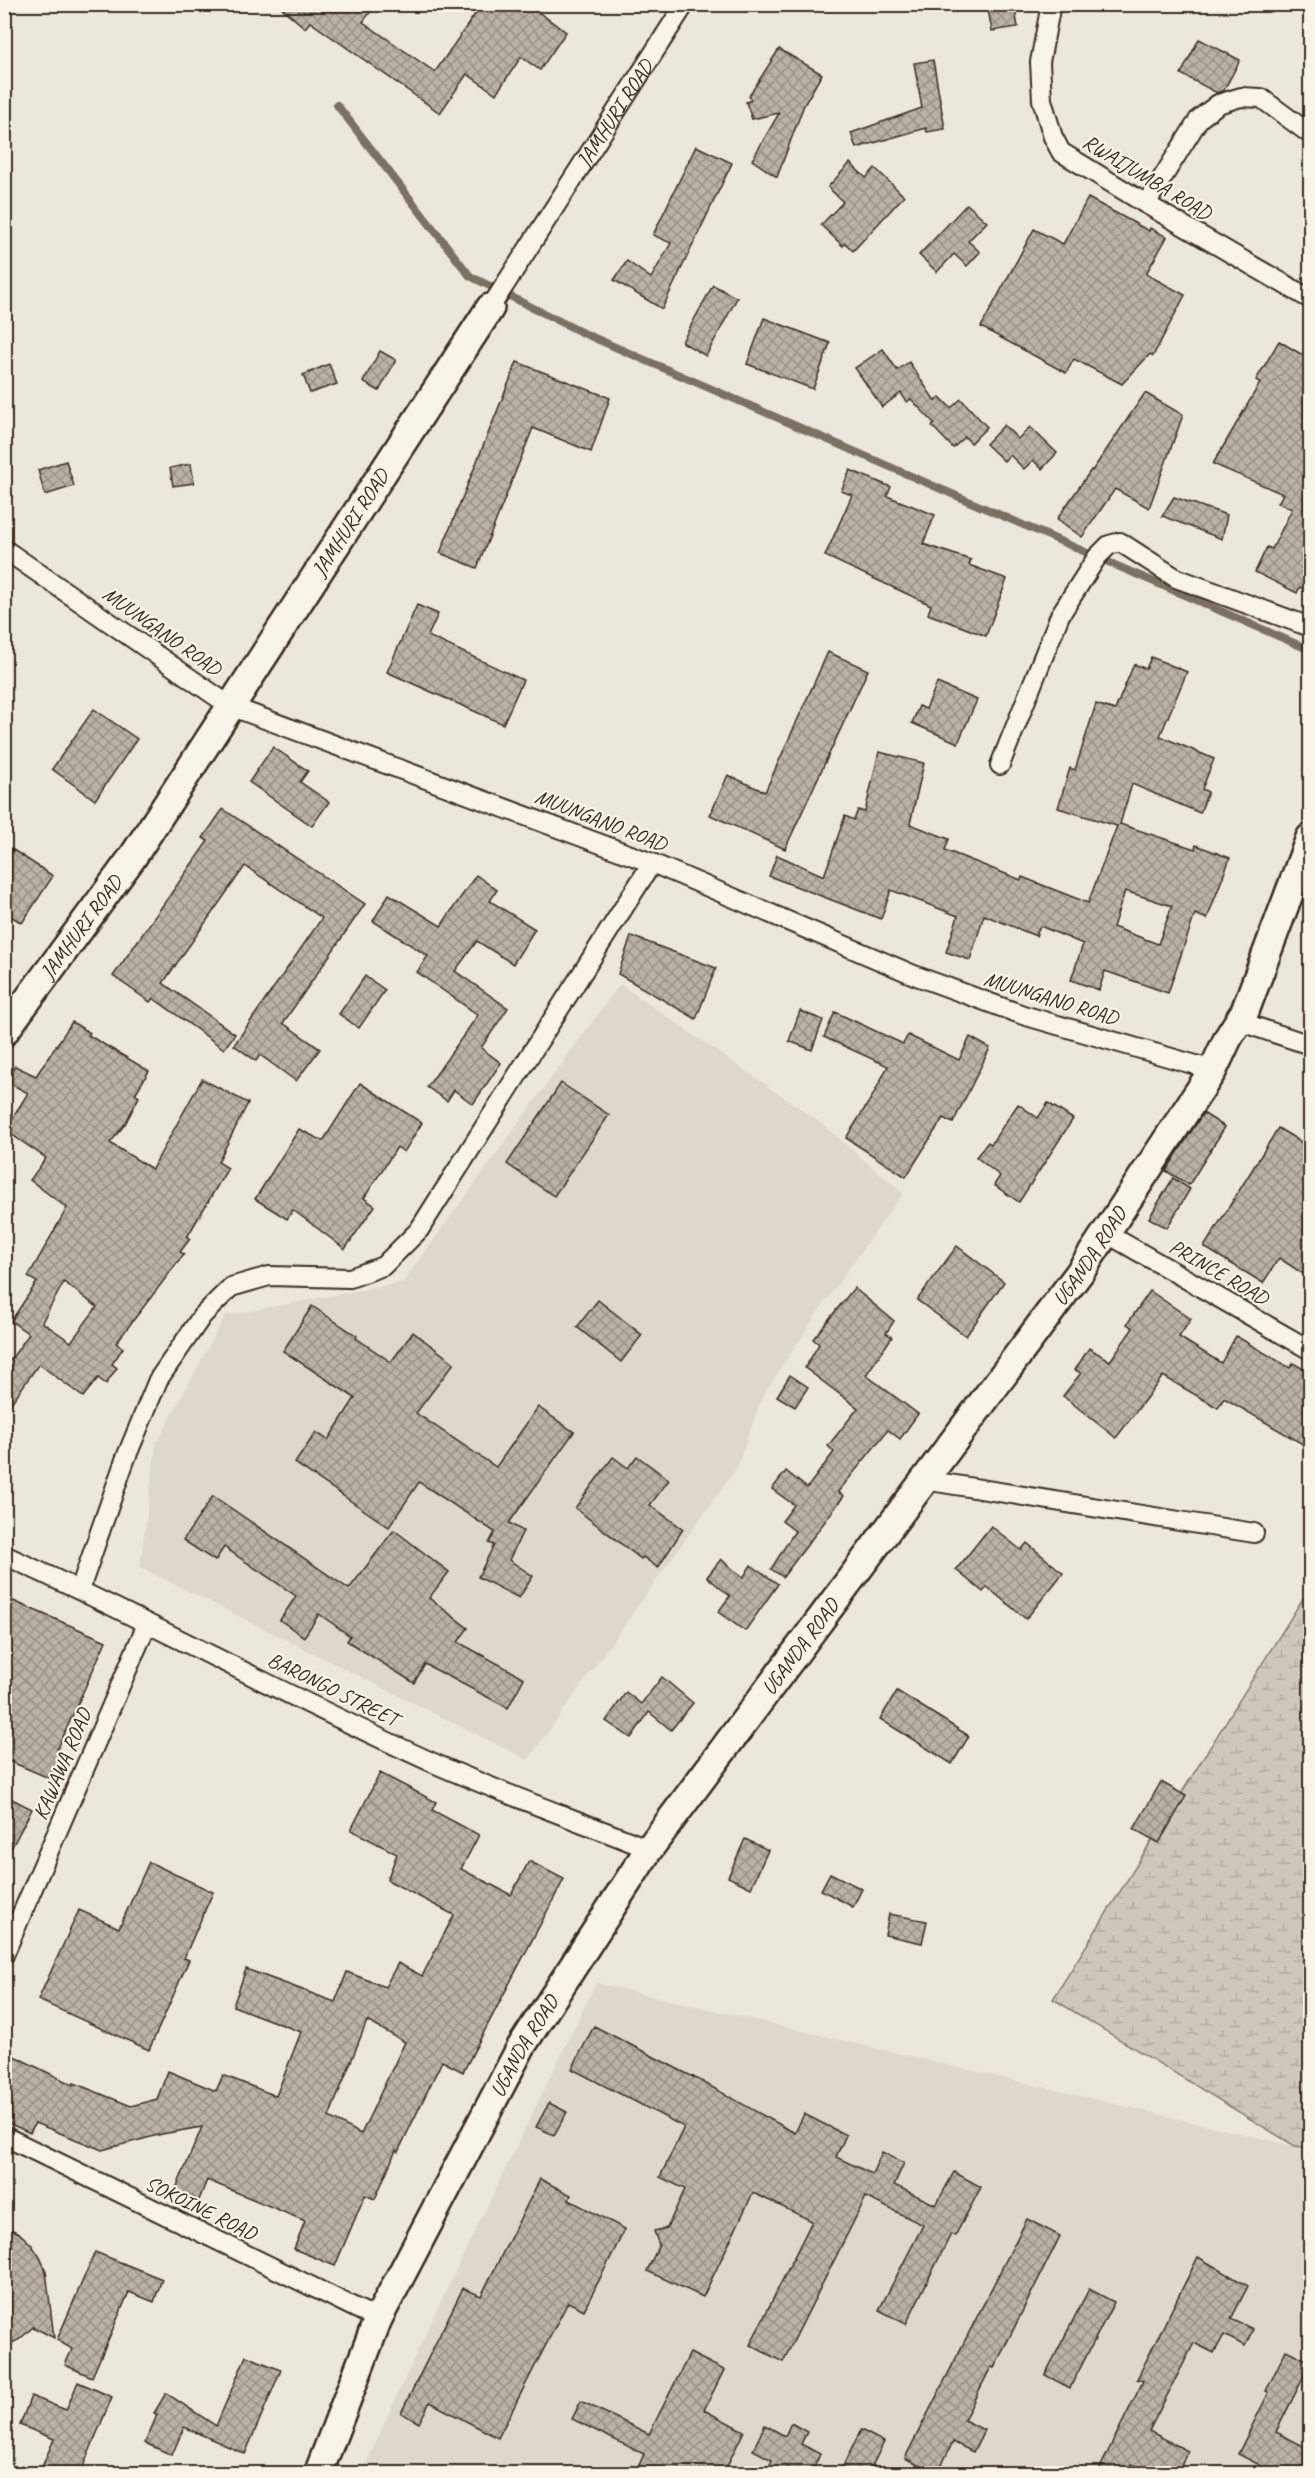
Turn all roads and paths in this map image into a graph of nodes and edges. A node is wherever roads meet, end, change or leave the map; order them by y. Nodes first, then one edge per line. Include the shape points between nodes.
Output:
1 (685, 4) edge
2 (1052, 4) edge
3 (1311, 134) edge
4 (1146, 204) junction
5 (1311, 299) edge
6 (490, 308) joint
7 (4, 549) edge
8 (1311, 627) edge
9 (230, 706) junction
10 (1000, 765) dead end
11 (1311, 838) edge
12 (652, 863) junction
13 (1238, 1021) junction
14 (4, 1032) edge
15 (1311, 1045) edge
16 (1213, 1070) junction
17 (1106, 1233) junction
18 (1311, 1350) edge
19 (924, 1480) junction
20 (1254, 1533) dead end
21 (4, 1555) edge
22 (80, 1589) junction
23 (147, 1624) junction
24 (649, 1849) junction
25 (4, 1955) edge
26 (4, 2136) edge
27 (378, 2319) junction
28 (318, 2474) edge

1 - 6 street, JAMHURI ROAD
2 - 4 street, RWAIJUMBA ROAD via 1040,62 1042,100 1053,137 1061,152
3 - 4 street via 1261,98 1241,97 1218,104 1198,119
4 - 5 street, RWAIJUMBA ROAD
6 - 9 main road, JAMHURI ROAD
7 - 9 street, MUUNGANO ROAD
8 - 10 street via 1176,578 1120,542 1109,545 1060,615
9 - 12 street, MUUNGANO ROAD
9 - 14 main road, JAMHURI ROAD via 132,858
11 - 13 main road, UGANDA ROAD
12 - 16 street, MUUNGANO ROAD via 914,975 1023,1015
12 - 22 street via 419,1230 383,1266 350,1278 269,1276 231,1287 202,1316 158,1380
13 - 15 street
13 - 16 main road, UGANDA ROAD
16 - 17 main road, UGANDA ROAD
17 - 18 street, PRINCE ROAD
17 - 19 main road, UGANDA ROAD
19 - 20 street
19 - 24 main road, UGANDA ROAD
21 - 22 street, BARONGO STREET
22 - 23 street, BARONGO STREET
23 - 24 street, BARONGO STREET via 439,1765
23 - 25 street, KAWAWA ROAD
24 - 27 main road, UGANDA ROAD via 521,2047
26 - 27 street, SOKOINE ROAD
27 - 28 main road, UGANDA ROAD

